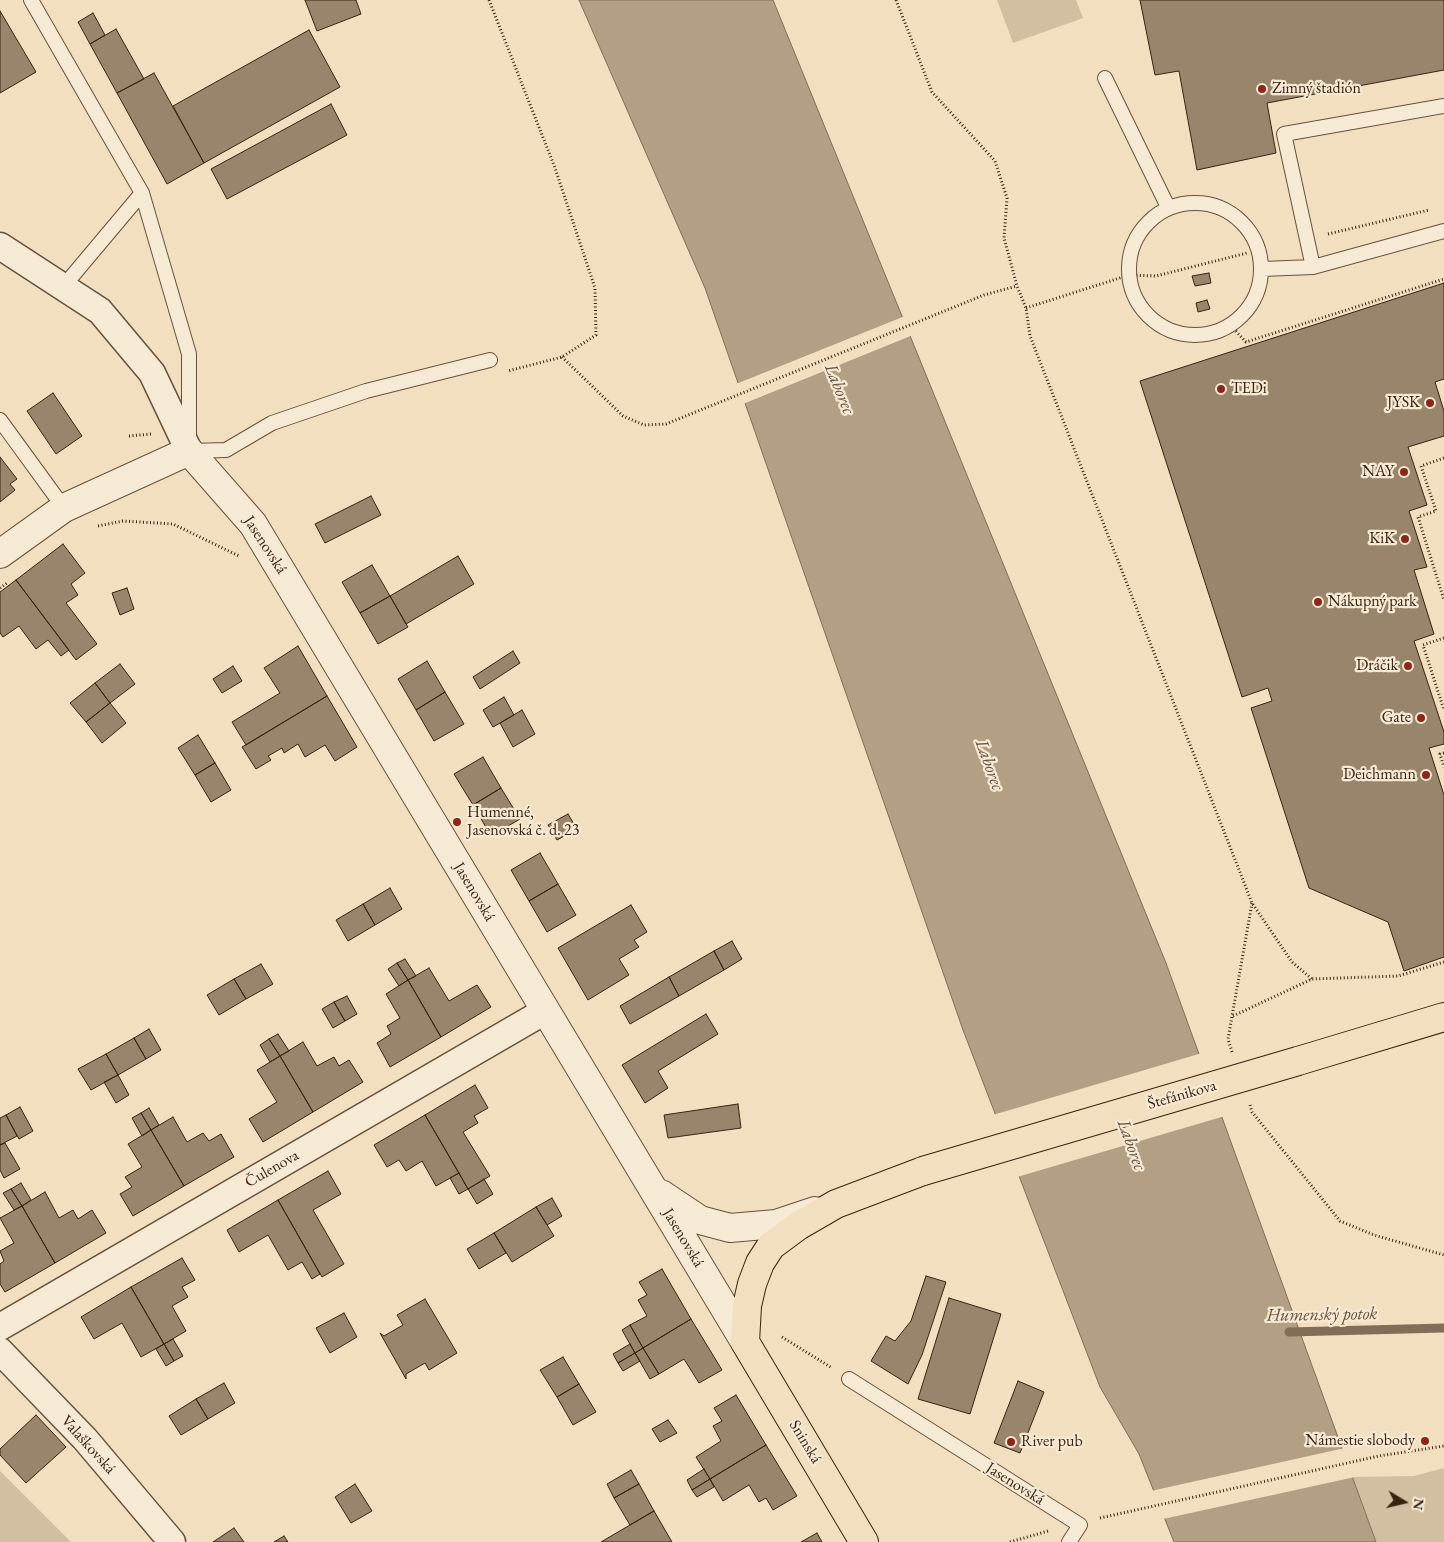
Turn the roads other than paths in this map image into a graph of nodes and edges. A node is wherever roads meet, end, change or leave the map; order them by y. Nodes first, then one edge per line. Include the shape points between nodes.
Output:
1 (31, 0) edge
2 (1105, 78) dead end
3 (1444, 106) edge
4 (142, 193) junction
5 (1168, 208) junction
6 (1444, 231) edge
7 (0, 246) edge
8 (1313, 267) junction
9 (1262, 269) junction
10 (63, 287) junction
11 (490, 360) dead end
12 (0, 420) edge
13 (189, 451) junction
14 (64, 508) junction
15 (0, 554) edge
16 (545, 1011) junction
17 (1444, 1017) edge
18 (654, 1189) junction
19 (836, 1204) junction
20 (0, 1327) edge
21 (745, 1342) junction
22 (0, 1351) edge
23 (849, 1379) road end
24 (172, 1542) edge
25 (864, 1542) edge
26 (1069, 1542) edge

1 - 4 lane
2 - 5 lane
3 - 8 lane via 1284,134
4 - 10 lane
4 - 13 lane via 189,354
5 - 9 lane via 1186,202 1205,202 1239,218 1252,233
5 - 9 lane via 1139,232 1130,253 1129,275 1135,297 1147,315 1166,329 1187,335 1210,334 1231,326 1255,298
6 - 8 lane
7 - 10 street, Jasenovská
8 - 9 lane
10 - 13 street, Jasenovská via 100,311 152,373
11 - 13 lane via 366,391 282,420 226,450
12 - 14 lane
13 - 14 street
13 - 16 street, Jasenovská via 254,524
14 - 15 street
16 - 18 street, Jasenovská
16 - 20 street, Čulenova
17 - 19 main road, Štefánikova, bridge via 923,1171
18 - 19 street via 696,1218 730,1228 776,1224
18 - 21 street, Jasenovská
19 - 21 main road, Štefánikova via 778,1241 760,1263 747,1306
21 - 25 main road, Sninská
22 - 24 street, Valaškovská via 85,1439
23 - 26 lane, Jasenovská via 1080,1524

